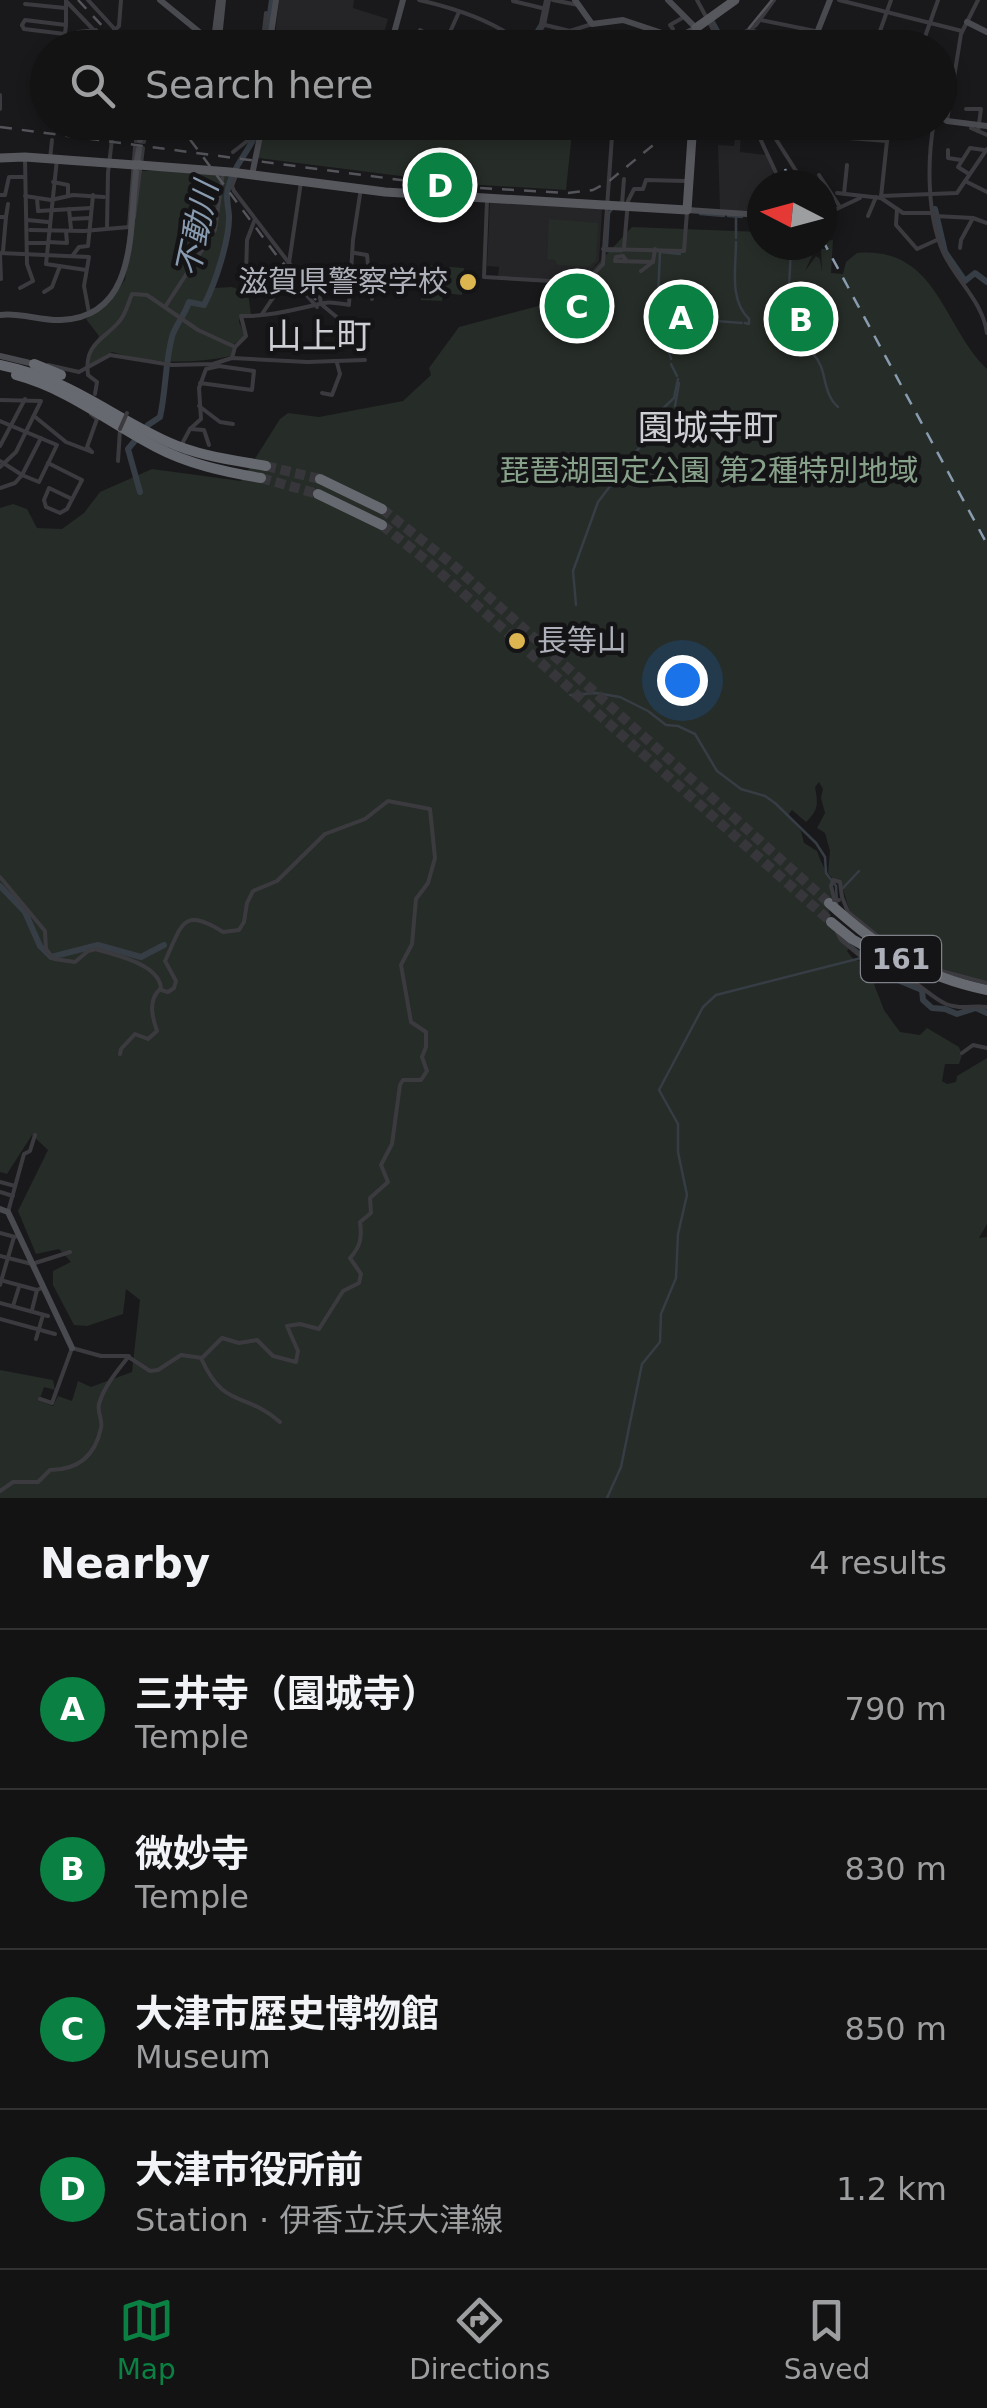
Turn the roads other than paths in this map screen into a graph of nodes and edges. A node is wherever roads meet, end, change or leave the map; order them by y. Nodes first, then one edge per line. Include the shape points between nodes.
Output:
1 (66, 0) edge
2 (88, 0) edge
3 (120, 0) edge
4 (221, 0) edge
5 (276, 0) edge
6 (403, 0) edge
7 (419, 0) edge
8 (550, 0) edge
9 (668, 0) edge
10 (697, 0) edge
11 (774, 0) edge
12 (839, 0) edge
13 (891, 0) edge
14 (938, 0) edge
15 (978, 0) edge
16 (513, 1) edge
17 (827, 1) edge
18 (166, 2) edge
19 (577, 2) edge
20 (730, 2) edge
21 (862, 2) edge
22 (25, 4) dead end
23 (66, 8) junction
24 (544, 8) junction
25 (459, 12) junction
26 (886, 12) junction
27 (544, 16) junction
28 (684, 17) junction
29 (761, 20) junction
30 (967, 22) junction
31 (703, 23) junction
32 (930, 23) junction
33 (592, 24) junction
34 (66, 25) junction
35 (544, 25) junction
36 (117, 29) joint
37 (32, 30) edge
38 (65, 30) edge
39 (93, 30) edge
40 (195, 30) edge
41 (218, 30) edge
42 (267, 30) edge
43 (395, 30) edge
44 (451, 30) edge
45 (500, 30) edge
46 (540, 30) edge
47 (563, 30) edge
48 (576, 30) edge
49 (656, 30) edge
50 (673, 30) dead end
51 (691, 30) edge
52 (702, 30) edge
53 (709, 30) edge
54 (750, 30) edge
55 (812, 30) edge
56 (817, 30) edge
57 (880, 30) edge
58 (927, 30) edge
59 (962, 31) junction
60 (987, 32) edge
61 (957, 61) edge
62 (0, 94) edge
63 (0, 108) edge
64 (966, 109) dead end
65 (979, 128) edge
66 (987, 135) edge
67 (52, 140) dead end
68 (112, 140) edge
69 (141, 140) edge
70 (251, 140) edge
71 (256, 140) edge
72 (612, 140) edge
73 (692, 140) edge
74 (761, 140) edge
75 (776, 140) edge
76 (824, 140) edge
77 (874, 140) edge
78 (931, 140) edge
79 (887, 141) joint
80 (823, 147) dead end
81 (948, 150) dead end
82 (986, 150) edge
83 (233, 152) dead end
84 (26, 157) junction
85 (0, 158) edge
86 (54, 159) junction
87 (961, 160) junction
88 (109, 163) junction
89 (610, 165) junction
90 (137, 166) junction
91 (621, 166) dead end
92 (847, 166) dead end
93 (774, 170) edge
94 (795, 170) edge
95 (232, 172) junction
96 (969, 174) junction
97 (252, 175) junction
98 (26, 176) junction
99 (624, 178) dead end
100 (301, 180) junction
101 (690, 181) junction
102 (965, 181) junction
103 (53, 182) junction
104 (361, 188) junction
105 (608, 188) junction
106 (623, 188) junction
107 (644, 189) junction
108 (651, 190) dead end
109 (987, 192) edge
110 (837, 194) dead end
111 (844, 194) junction
112 (932, 194) junction
113 (0, 196) edge
114 (25, 196) junction
115 (68, 196) junction
116 (94, 196) junction
117 (488, 196) junction
118 (864, 196) junction
119 (880, 197) junction
120 (37, 198) junction
121 (107, 198) junction
122 (51, 200) junction
123 (837, 203) edge
124 (8, 204) dead end
125 (606, 204) junction
126 (840, 208) junction
127 (69, 209) junction
128 (91, 209) junction
129 (626, 209) junction
130 (837, 209) edge
131 (897, 209) junction
132 (687, 210) junction
133 (50, 212) junction
134 (106, 212) junction
135 (747, 214) edge
136 (936, 215) junction
137 (868, 216) dead end
138 (3, 217) edge
139 (90, 218) junction
140 (973, 218) junction
141 (70, 219) junction
142 (255, 219) junction
143 (27, 220) junction
144 (49, 222) junction
145 (987, 223) edge
146 (130, 227) junction
147 (107, 228) junction
148 (28, 230) junction
149 (69, 230) junction
150 (937, 230) junction
151 (48, 231) junction
152 (90, 231) junction
153 (929, 232) dead end
154 (939, 240) junction
155 (28, 243) junction
156 (46, 243) junction
157 (624, 248) junction
158 (960, 248) dead end
159 (603, 249) junction
160 (655, 249) junction
161 (1, 253) edge
162 (354, 253) junction
163 (27, 255) junction
164 (46, 255) junction
165 (73, 256) junction
166 (626, 260) dead end
167 (653, 262) junction
168 (289, 264) junction
169 (60, 266) junction
170 (86, 270) junction
171 (641, 271) dead end
172 (285, 272) junction
173 (246, 274) dead end
174 (369, 274) junction
175 (2, 280) edge
176 (383, 286) dead end
177 (20, 288) dead end
178 (44, 292) dead end
179 (372, 299) dead end
180 (319, 306) junction
181 (165, 307) junction
182 (1, 314) edge
183 (89, 314) junction
184 (262, 314) junction
185 (985, 316) edge
186 (351, 330) dead end
187 (987, 330) edge
188 (235, 347) junction
189 (0, 356) edge
190 (232, 358) junction
191 (364, 360) dead end
192 (337, 363) junction
193 (34, 364) junction
194 (221, 364) junction
195 (0, 368) edge
196 (86, 369) junction
197 (200, 383) junction
198 (95, 394) dead end
199 (322, 394) dead end
200 (24, 399) junction
201 (0, 400) edge
202 (91, 405) dead end
203 (106, 406) junction
204 (199, 406) junction
205 (126, 413) dead end
206 (34, 416) junction
207 (0, 420) edge
208 (12, 424) junction
209 (232, 424) dead end
210 (190, 429) junction
211 (26, 430) junction
212 (135, 430) junction
213 (41, 438) junction
214 (149, 438) junction
215 (183, 442) dead end
216 (209, 445) dead end
217 (0, 446) edge
218 (118, 460) dead end
219 (48, 463) junction
220 (1, 464) edge
221 (266, 466) tunnel mouth
222 (22, 475) junction
223 (262, 478) tunnel mouth
224 (320, 479) tunnel mouth
225 (39, 482) junction
226 (0, 488) edge
227 (49, 488) junction
228 (318, 494) tunnel mouth
229 (72, 499) junction
230 (382, 509) tunnel mouth
231 (382, 526) tunnel mouth
232 (0, 877) edge
233 (836, 901) tunnel mouth
234 (834, 927) joint
235 (160, 989) junction
236 (987, 989) edge
237 (987, 1006) edge
238 (987, 1048) edge
239 (962, 1053) dead end
240 (120, 1054) dead end
241 (34, 1135) dead end
242 (0, 1182) edge
243 (16, 1186) junction
244 (0, 1192) edge
245 (13, 1196) junction
246 (4, 1210) edge
247 (0, 1233) edge
248 (16, 1236) junction
249 (70, 1252) dead end
250 (0, 1256) edge
251 (8, 1258) junction
252 (32, 1264) junction
253 (0, 1282) edge
254 (19, 1285) junction
255 (40, 1289) junction
256 (0, 1302) edge
257 (14, 1306) junction
258 (31, 1312) junction
259 (0, 1319) edge
260 (38, 1330) junction
261 (55, 1334) dead end
262 (36, 1338) dead end
263 (72, 1348) junction
264 (129, 1356) junction
265 (201, 1358) junction
266 (40, 1399) dead end
267 (280, 1422) dead end
268 (0, 1491) edge

1 - 23 street
1 - 39 street
2 - 36 street
3 - 36 street
4 - 41 street
5 - 42 street
6 - 43 street
7 - 25 street
8 - 19 street
8 - 24 street
8 - 27 street
9 - 28 street
10 - 31 street
11 - 29 street
12 - 21 street
13 - 26 street
14 - 32 street
15 - 30 street
16 - 24 street
17 - 56 street
18 - 40 street
19 - 33 street
20 - 31 main road
21 - 26 street
22 - 23 street
23 - 34 street
24 - 27 street
25 - 44 street
25 - 45 street
26 - 32 street
26 - 57 street
27 - 35 street
28 - 31 street
28 - 50 street via 670,25
29 - 54 street
29 - 55 street
30 - 59 street
30 - 60 street
31 - 51 street
31 - 52 main road
31 - 53 street
32 - 58 street
32 - 59 street
33 - 48 street
33 - 49 street via 622,20
34 - 37 street via 25,20 24,29
34 - 38 street
35 - 46 street
35 - 47 street
59 - 61 street
62 - 63 street
64 - 65 street via 982,109
65 - 66 street
67 - 86 street
68 - 88 street
69 - 90 street
70 - 83 street
71 - 97 street
72 - 89 street
73 - 101 main road
74 - 93 street
75 - 94 street
76 - 80 street
77 - 79 street
78 - 112 street
79 - 119 street
81 - 87 street via 948,158
82 - 87 street via 970,148
82 - 96 street
84 - 85 main road
84 - 86 main road
84 - 98 street
86 - 88 main road
86 - 103 street
87 - 96 street via 958,167
88 - 90 main road
88 - 121 street
89 - 91 street
89 - 105 street
90 - 95 main road
90 - 146 street
92 - 111 street
95 - 97 main road
95 - 142 street via 232,187
95 - 181 street via 216,230
96 - 102 street
97 - 100 main road
98 - 113 street via 9,177
98 - 114 street
99 - 106 street
100 - 104 main road
100 - 168 street
101 - 107 street via 646,180
101 - 132 main road
102 - 109 street
102 - 112 street via 957,193
103 - 115 street via 68,185
103 - 122 street
104 - 117 main road
104 - 162 street
105 - 106 street
105 - 125 street
106 - 129 street
107 - 108 street
107 - 129 street via 634,189
110 - 111 street
111 - 118 street
112 - 119 street
112 - 136 street
114 - 120 street
114 - 143 street
115 - 116 street
115 - 122 street
116 - 121 street
116 - 128 street
117 - 125 main road
117 - 159 street via 486,278 585,283 602,264
118 - 119 street
118 - 126 street
119 - 131 street
119 - 137 street
120 - 122 street
120 - 133 street via 36,210
121 - 134 street
122 - 133 street
123 - 126 street
124 - 138 street
125 - 129 main road
125 - 159 street
126 - 130 street
127 - 128 street
127 - 133 street
127 - 141 street
128 - 134 street
128 - 139 street
129 - 132 main road
129 - 157 street
131 - 136 street
131 - 154 street via 896,224 917,249
132 - 135 street
132 - 160 street via 684,251
133 - 144 street
134 - 147 street
136 - 140 street
136 - 150 street
138 - 161 street
139 - 141 street
139 - 152 street
140 - 145 street
140 - 158 street
141 - 149 street
142 - 168 street
142 - 173 street
143 - 144 street
143 - 148 street
144 - 151 street
146 - 147 street
146 - 183 street via 122,282
147 - 152 street
148 - 151 street
148 - 155 street
149 - 151 street
149 - 152 street
149 - 156 street via 67,242
150 - 153 street
150 - 154 street
151 - 156 street
152 - 165 street via 88,246
154 - 185 street
155 - 156 street
155 - 163 street
156 - 164 street
157 - 159 street
157 - 160 street
160 - 167 street
161 - 163 street
161 - 175 street
162 - 174 street via 367,254
162 - 180 street via 350,304
163 - 164 street
163 - 177 street via 33,282
164 - 165 street
164 - 169 street via 46,264
165 - 170 street via 88,257
166 - 167 street
167 - 171 street
168 - 172 street
168 - 180 street via 320,297
169 - 170 street
169 - 178 street
170 - 183 street
172 - 180 street
172 - 184 street
174 - 176 street
174 - 179 street
180 - 184 street
180 - 186 street
181 - 188 street
181 - 196 street via 132,294 119,322 90,347
182 - 183 street via 63,320
184 - 188 street via 242,316 246,336
185 - 187 street
188 - 190 street
189 - 193 street
190 - 192 street
190 - 194 street
191 - 192 street
192 - 199 street via 332,395
193 - 196 street
193 - 203 highway
194 - 196 street via 172,366 110,355
194 - 197 street via 206,369
194 - 197 street via 254,371 252,390
195 - 203 highway via 57,380
195 - 212 highway
196 - 198 street via 97,382
197 - 204 street
200 - 201 street
200 - 206 street via 41,401
200 - 208 street
202 - 206 street via 88,413 98,419 87,446 92,452 66,442
203 - 212 highway
204 - 209 street
204 - 210 street via 199,423
205 - 218 street, bridge
206 - 211 street
207 - 208 street
208 - 211 street
208 - 217 street
210 - 215 street
210 - 216 street via 204,430
211 - 213 street
211 - 220 street
212 - 214 highway
213 - 219 street via 56,445
213 - 222 street
214 - 221 highway
214 - 223 highway via 184,459
219 - 225 street
219 - 229 street via 82,480
220 - 222 street
222 - 225 street
222 - 226 street
224 - 230 highway
225 - 227 street
227 - 229 street
227 - 229 street via 46,507 60,513
228 - 231 highway
232 - 235 street via 45,931 54,959 74,962 96,950 154,972
233 - 236 highway, 161 via 868,938 909,964
234 - 236 highway, 161 via 929,979
234 - 237 street via 874,970 921,984 949,1004
235 - 240 street via 153,1000 157,1031 148,1039 135,1034
235 - 265 street via 176,986 165,961 186,921 236,931 253,891 276,881 325,834 365,819 388,801 431,810 435,861 416,899 412,944 402,965 411,1022 427,1036 427,1071 420,1080 400,1084 392,1144 381,1166 388,1182 370,1198 359,1248 350,1258 360,1282 344,1292 319,1329 287,1326 298,1362 274,1356 257,1340 225,1338
238 - 239 street via 974,1045
241 - 243 street
242 - 243 street
243 - 245 street
244 - 245 street
245 - 246 street
246 - 248 street
247 - 248 street
248 - 251 street
248 - 252 street
249 - 252 street
250 - 251 street
251 - 252 street
251 - 253 street
252 - 255 street
253 - 254 street
254 - 255 street
254 - 257 street
255 - 258 street
255 - 263 street
256 - 257 street
257 - 258 street
258 - 260 street via 46,1316
259 - 260 street
260 - 261 street
260 - 262 street
263 - 264 street
263 - 266 street via 52,1404
264 - 265 street via 150,1371 181,1355
264 - 268 street via 99,1405 101,1426 91,1454 69,1470 50,1470 38,1482 19,1481
265 - 267 street via 221,1391

